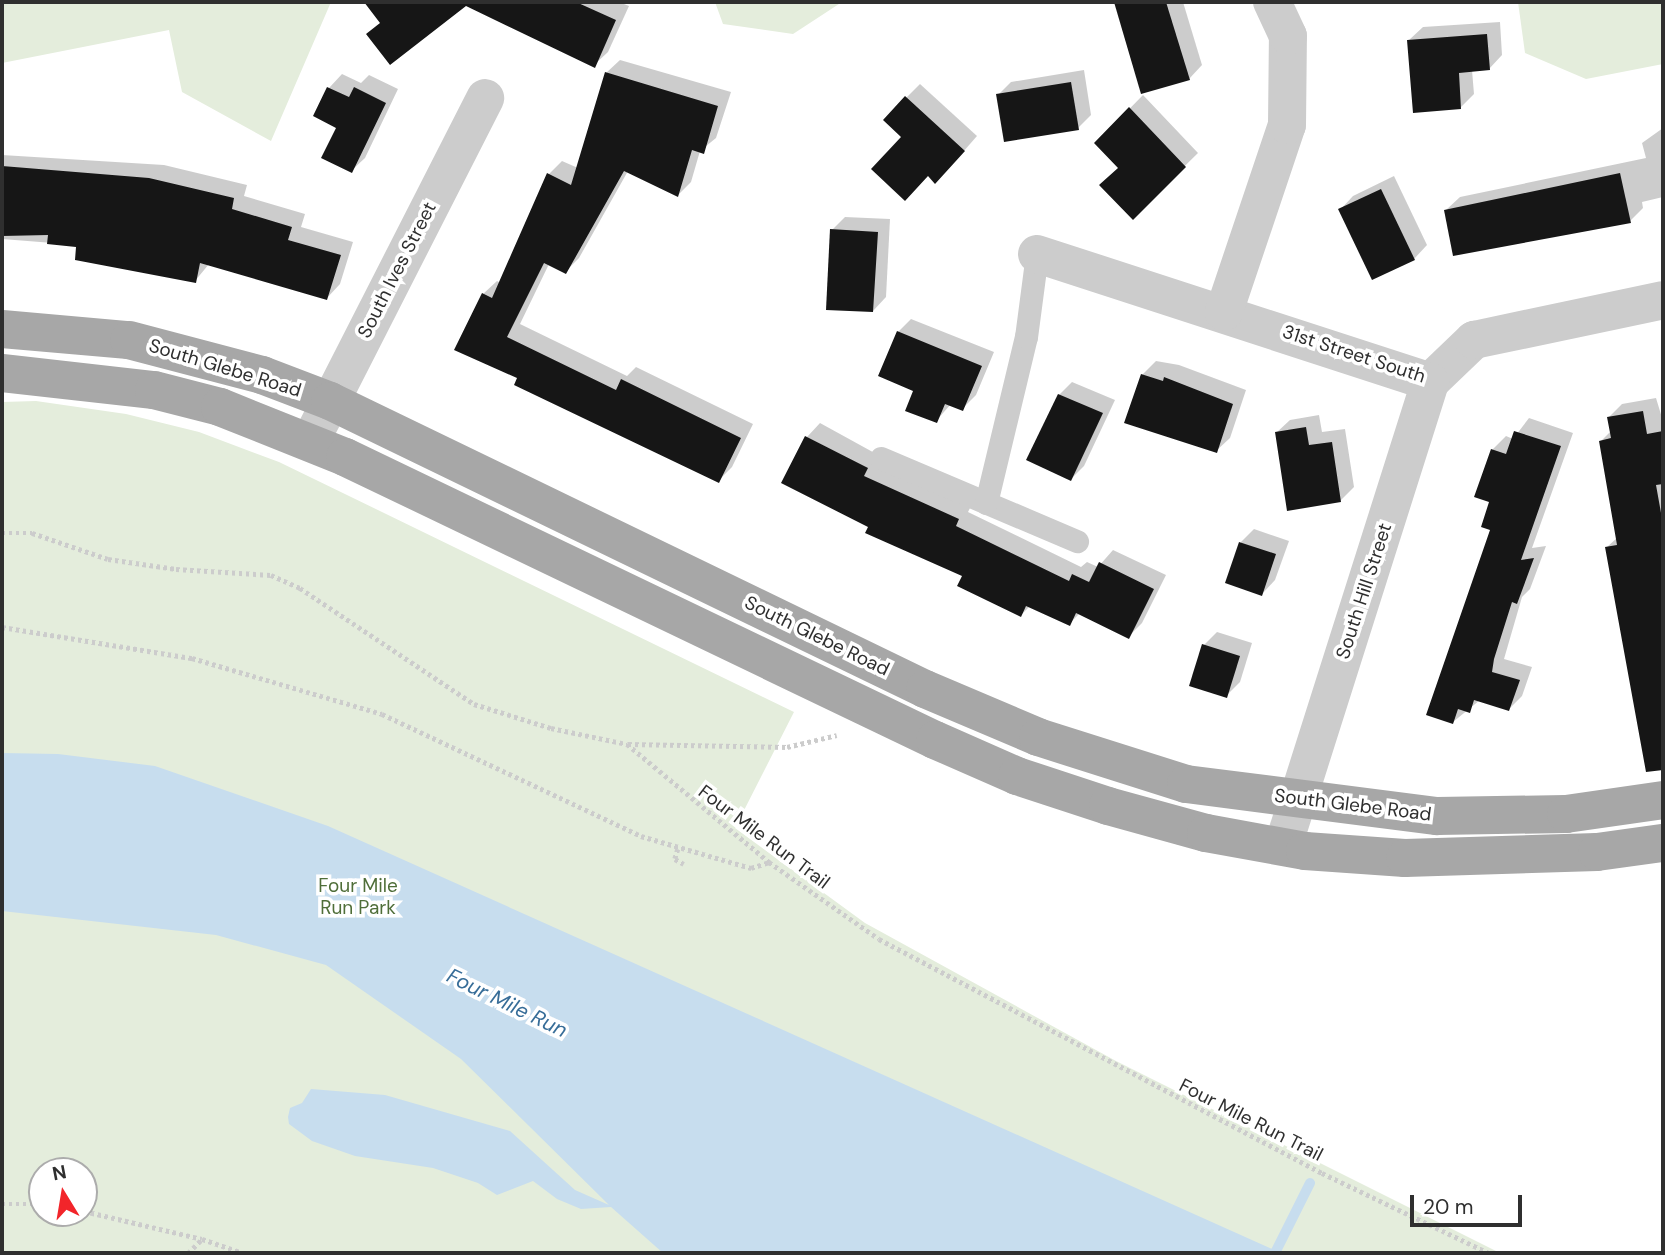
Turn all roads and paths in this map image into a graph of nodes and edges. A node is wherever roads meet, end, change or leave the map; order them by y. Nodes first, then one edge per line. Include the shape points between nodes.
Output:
1 (1272, 2) edge
2 (485, 98) dead end
3 (1037, 254) joint
4 (1663, 300) edge
5 (1224, 312) junction
6 (2, 329) edge
7 (2, 373) edge
8 (1430, 382) junction
9 (330, 401) junction
10 (310, 442) junction
11 (881, 458) dead end
12 (986, 503) junction
13 (2, 533) edge
14 (1077, 541) dead end
15 (2, 627) edge
16 (841, 731) dead end
17 (627, 744) junction
18 (1297, 799) junction
19 (1663, 800) edge
20 (1663, 844) edge
21 (1283, 846) junction
22 (678, 849) junction
23 (769, 862) junction
24 (684, 864) dead end
25 (2, 1204) edge
26 (28, 1204) edge
27 (98, 1214) edge
28 (202, 1239) junction
29 (188, 1253) edge
30 (243, 1253) edge
31 (1489, 1253) edge

1 - 5 street via 1288,36 1287,125
2 - 9 street, South Ives Street
3 - 5 street, 31st Street South
3 - 12 lane via 1026,337
4 - 8 street, 31st Street South via 1474,340
5 - 8 street, 31st Street South
6 - 9 main road, South Glebe Road via 129,340 262,375
7 - 10 main road, South Glebe Road via 154,390 220,407
8 - 18 street, South Hill Street
9 - 10 street, South Ives Street
9 - 18 main road, South Glebe Road via 925,689 1038,737 1185,784
10 - 21 main road, South Glebe Road via 1017,776 1206,833
11 - 12 lane
12 - 14 lane
13 - 17 path, Four Mile Run Trail via 32,533 108,559 271,575 300,588 474,704 551,728
15 - 22 path via 192,658 382,714
16 - 17 path via 826,740 787,747
17 - 23 path, Four Mile Run Trail
18 - 19 main road, South Glebe Road via 1437,816 1566,814
18 - 21 street, South Hill Street
20 - 21 main road, South Glebe Road via 1597,852 1417,858
22 - 23 path via 751,867
22 - 24 path via 675,859
23 - 31 path, Four Mile Run Trail via 879,939 1037,1025
25 - 26 path
27 - 28 path
28 - 29 path
28 - 30 path

